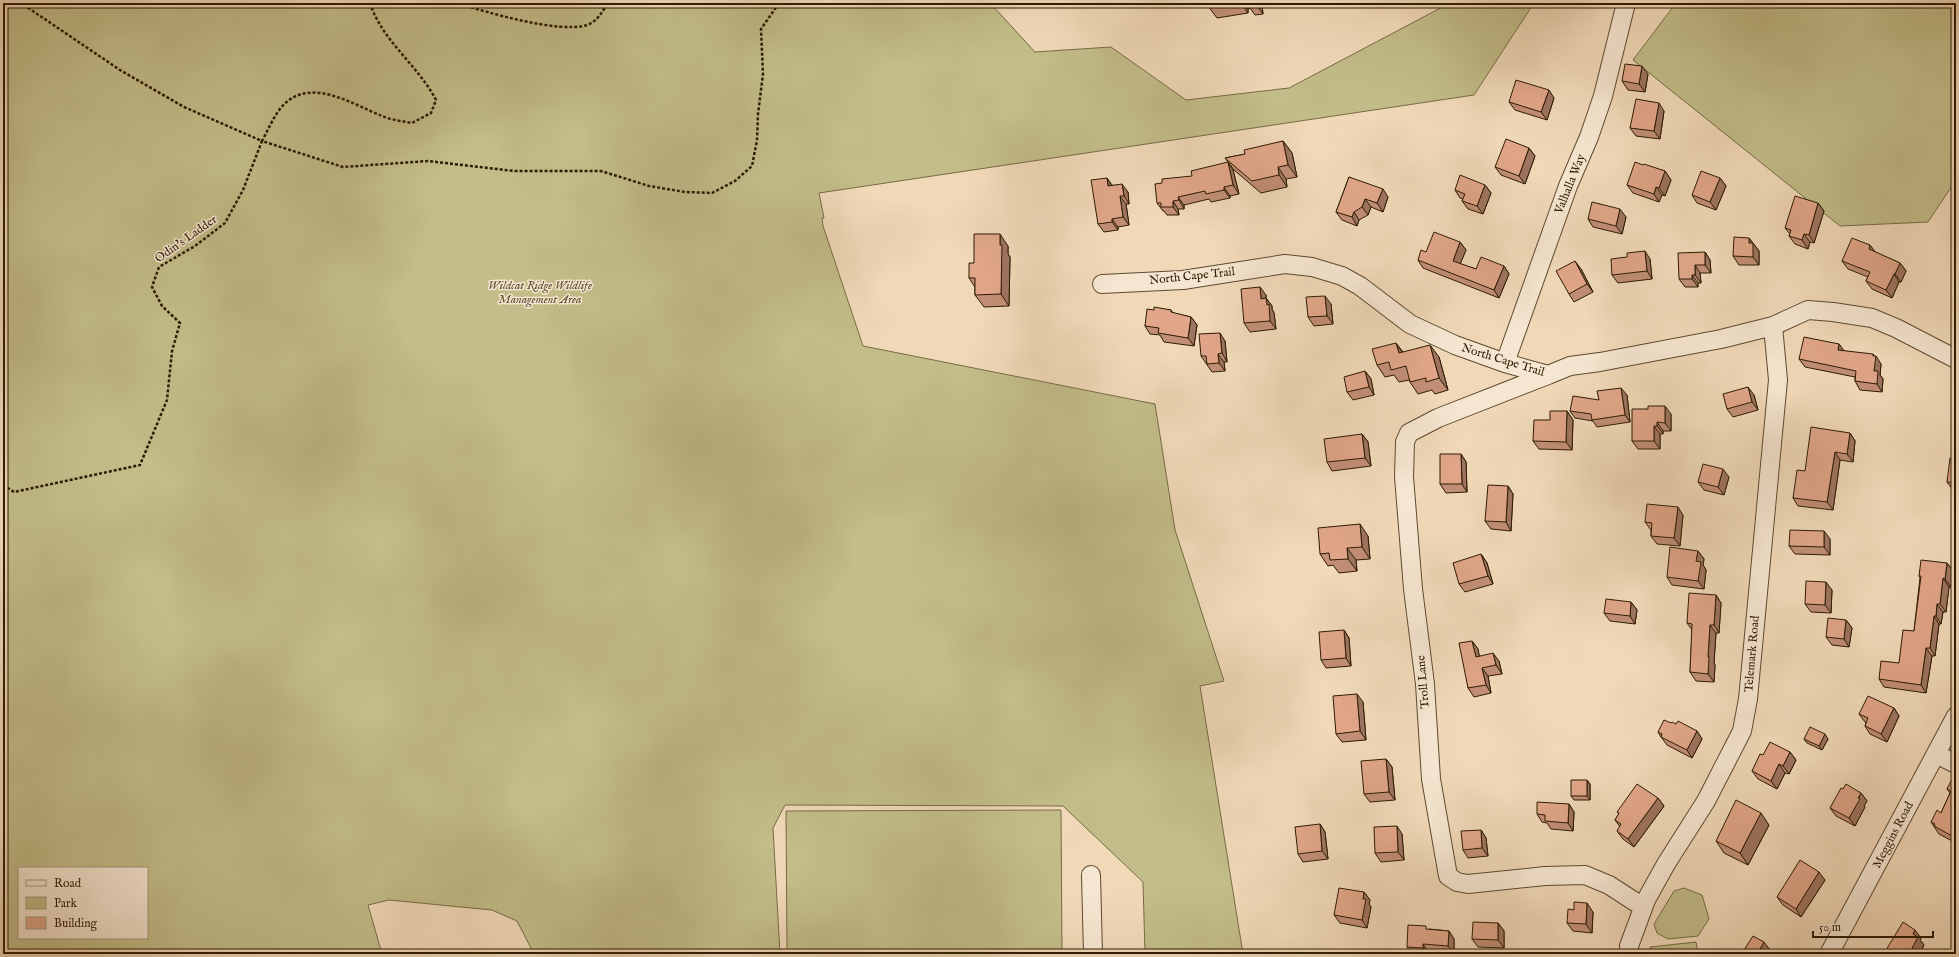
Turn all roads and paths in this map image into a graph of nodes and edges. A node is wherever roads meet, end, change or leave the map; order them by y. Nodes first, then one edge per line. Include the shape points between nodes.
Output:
1 (21, 3) edge
2 (370, 3) edge
3 (457, 3) edge
4 (604, 3) edge
5 (779, 3) edge
6 (1626, 3) edge
7 (262, 141) junction
8 (1102, 284) dead end
9 (1773, 326) junction
10 (1956, 359) edge
11 (1506, 363) junction
12 (1548, 375) junction
13 (3, 485) edge
14 (1956, 716) edge
15 (1936, 754) junction
16 (1956, 764) edge
17 (1091, 875) dead end
18 (1643, 907) junction
19 (1093, 954) edge
20 (1629, 954) edge
21 (1829, 954) edge

1 - 7 path via 120,70 184,107
2 - 7 path, Odin's Ladder via 375,18 386,34 428,84 436,100 431,113 412,123 384,117 345,99 315,91 296,96 281,108
3 - 4 path via 522,20 570,28 597,19 606,6
5 - 7 path via 762,29 763,74 752,166 736,181 712,193 649,186 601,171 514,171 428,161 343,167
6 - 11 street, Valhalla Way via 1603,96 1568,186
7 - 13 path, Odin's Ladder via 243,190 225,223 195,246 159,267 152,287 162,306 180,324 172,352 167,400 140,465 14,492
8 - 11 street, North Cape Trail via 1183,280 1285,264 1312,267 1342,276 1360,286 1410,324 1455,345
9 - 10 street, North Cape Trail via 1808,310 1872,318
9 - 12 street, North Cape Trail via 1570,366
9 - 18 street, Telemark Road via 1778,380 1748,699 1742,731 1706,801 1666,864
11 - 12 street, North Cape Trail
12 - 18 street, Troll Lane via 1438,418 1409,433 1405,442 1404,477 1431,779 1448,876 1457,882 1468,884 1545,876 1585,875 1609,884
14 - 15 street, Meggins Road
15 - 16 street
15 - 21 street, Meggins Road
17 - 19 street
18 - 20 street, Telemark Road via 1629,946

